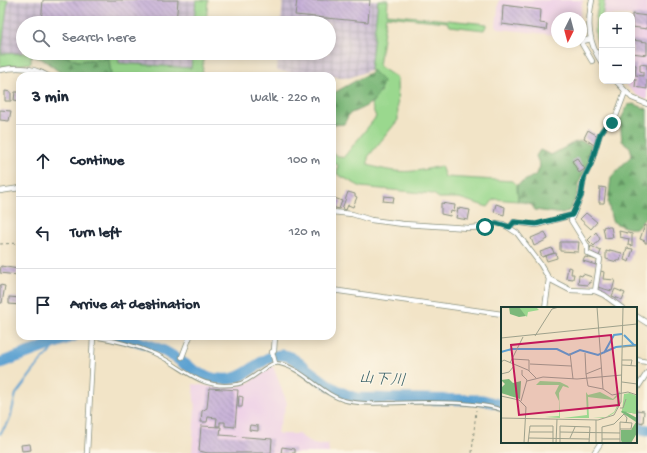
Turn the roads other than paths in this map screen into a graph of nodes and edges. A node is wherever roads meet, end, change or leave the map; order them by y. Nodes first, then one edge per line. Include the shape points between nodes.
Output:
1 (592, 0) edge
2 (591, 39) junction
3 (599, 58) edge
4 (592, 61) dead end
5 (0, 70) edge
6 (41, 72) edge
7 (618, 84) edge
8 (625, 92) junction
9 (647, 104) edge
10 (16, 189) edge
11 (0, 191) edge
12 (336, 212) edge
13 (572, 215) junction
14 (510, 227) junction
15 (549, 279) junction
16 (336, 291) edge
17 (595, 291) junction
18 (544, 307) edge
19 (621, 307) edge
20 (501, 314) edge
21 (93, 340) edge
22 (114, 340) edge
23 (188, 340) edge
24 (275, 340) edge
25 (182, 357) dead end
26 (637, 360) edge
27 (275, 362) junction
28 (647, 362) edge
29 (647, 373) edge
30 (637, 388) edge
31 (501, 410) edge
32 (600, 443) edge
33 (87, 453) edge
34 (594, 453) edge

1 - 2 street via 589,14
2 - 3 street via 592,48
2 - 4 street via 583,41 582,44
5 - 6 street via 26,68
7 - 8 street
8 - 9 street
8 - 13 street via 615,119 607,124 600,134 584,178 581,196
10 - 11 street
12 - 14 street via 403,224 469,228 496,223
13 - 14 street via 536,224 514,222
13 - 17 street via 571,220 587,246 587,253 600,259
14 - 15 street
15 - 17 street via 570,290
15 - 18 street
16 - 20 street
17 - 19 street
21 - 33 street
22 - 27 lane via 133,345 174,364 197,380 213,385 239,384
23 - 25 street
24 - 27 street via 272,353
26 - 28 street
27 - 31 lane via 292,367 346,401 361,404 413,402
29 - 30 street
32 - 34 street

